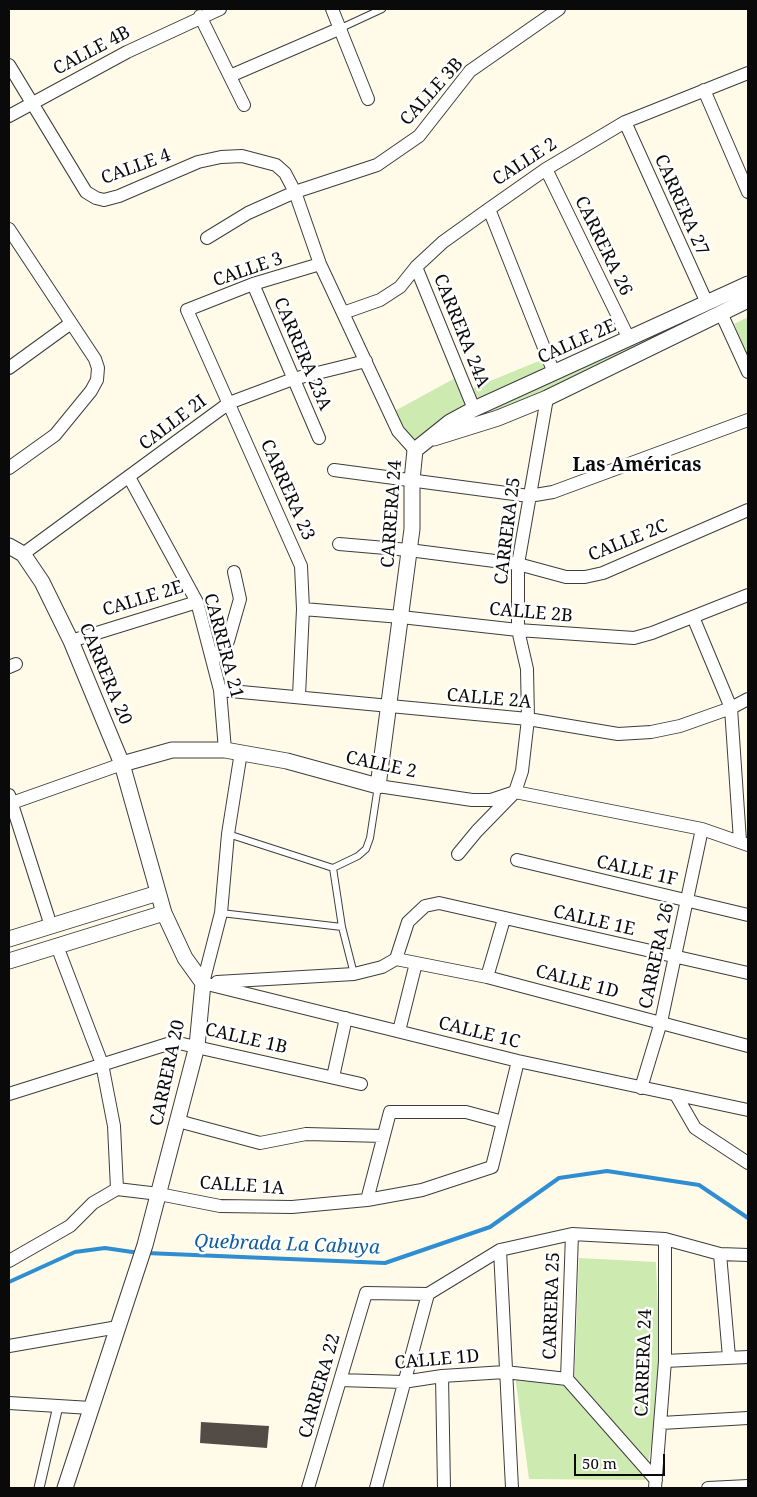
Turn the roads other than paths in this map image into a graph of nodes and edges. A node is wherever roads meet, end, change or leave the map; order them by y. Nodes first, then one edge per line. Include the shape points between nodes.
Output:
1 (220, 9) edge
2 (332, 9) edge
3 (382, 9) edge
4 (558, 9) edge
5 (200, 16) junction
6 (341, 28) junction
7 (9, 65) edge
8 (748, 72) edge
9 (230, 76) junction
10 (704, 90) junction
11 (368, 99) dead end
12 (32, 103) junction
13 (244, 105) dead end
14 (9, 116) edge
15 (624, 122) junction
16 (198, 162) joint
17 (546, 169) junction
18 (295, 192) junction
19 (748, 192) edge
20 (489, 209) junction
21 (9, 229) edge
22 (207, 238) dead end
23 (13, 243) edge
24 (320, 264) junction
25 (416, 267) junction
26 (254, 284) junction
27 (748, 284) edge
28 (748, 300) edge
29 (706, 303) junction
30 (186, 310) joint
31 (343, 312) junction
32 (720, 314) junction
33 (71, 323) junction
34 (629, 339) junction
35 (366, 361) junction
36 (9, 368) edge
37 (748, 372) edge
38 (554, 373) junction
39 (293, 379) junction
40 (547, 398) junction
41 (229, 403) junction
42 (474, 409) junction
43 (748, 420) edge
44 (319, 438) dead end
45 (420, 445) junction
46 (9, 468) edge
47 (334, 470) dead end
48 (129, 477) junction
49 (412, 480) junction
50 (529, 496) junction
51 (748, 510) edge
52 (339, 544) dead end
53 (9, 546) edge
54 (409, 550) junction
55 (23, 554) junction
56 (518, 564) junction
57 (234, 572) dead end
58 (748, 595) edge
59 (197, 602) junction
60 (303, 609) junction
61 (402, 617) junction
62 (693, 617) junction
63 (518, 630) junction
64 (71, 641) junction
65 (212, 660) junction
66 (220, 690) junction
67 (299, 696) junction
68 (748, 699) edge
69 (390, 707) junction
70 (731, 708) junction
71 (528, 719) junction
72 (225, 750) junction
73 (241, 752) junction
74 (122, 764) junction
75 (378, 786) junction
76 (515, 792) junction
77 (10, 801) edge
78 (702, 829) junction
79 (228, 834) junction
80 (744, 843) edge
81 (458, 854) dead end
82 (517, 860) dead end
83 (333, 868) junction
84 (158, 893) junction
85 (687, 901) junction
86 (164, 913) junction
87 (221, 913) junction
88 (748, 915) edge
89 (504, 919) junction
90 (51, 926) junction
91 (342, 927) junction
92 (9, 939) edge
93 (58, 946) junction
94 (676, 958) junction
95 (396, 959) junction
96 (9, 961) edge
97 (416, 963) junction
98 (748, 973) edge
99 (354, 974) junction
100 (487, 977) junction
101 (203, 983) junction
102 (346, 1018) junction
103 (660, 1022) junction
104 (399, 1031) junction
105 (196, 1046) junction
106 (748, 1046) edge
107 (518, 1061) junction
108 (102, 1064) junction
109 (333, 1077) junction
110 (361, 1084) dead end
111 (641, 1088) junction
112 (9, 1094) edge
113 (676, 1095) junction
114 (748, 1110) edge
115 (178, 1121) junction
116 (504, 1122) junction
117 (384, 1136) junction
118 (747, 1159) edge
119 (117, 1189) junction
120 (159, 1194) junction
121 (367, 1200) junction
122 (572, 1234) junction
123 (665, 1239) junction
124 (500, 1250) junction
125 (720, 1254) junction
126 (748, 1255) edge
127 (9, 1261) edge
128 (428, 1294) junction
129 (118, 1326) junction
130 (9, 1346) edge
131 (728, 1357) junction
132 (748, 1357) edge
133 (665, 1361) junction
134 (505, 1372) junction
135 (442, 1376) junction
136 (567, 1379) junction
137 (340, 1380) junction
138 (403, 1382) junction
139 (9, 1403) edge
140 (58, 1406) junction
141 (91, 1408) junction
142 (748, 1418) edge
143 (661, 1423) junction
144 (656, 1484) edge
145 (748, 1486) edge
146 (39, 1488) edge
147 (65, 1488) edge
148 (308, 1488) edge
149 (376, 1488) edge
150 (444, 1488) edge
151 (512, 1488) edge
152 (708, 1488) edge

1 - 5 street, CALLE 4B
2 - 6 street
3 - 6 lane
4 - 18 street, CALLE 3B via 470,72 419,136 378,165
5 - 9 street
5 - 12 street, CALLE 4B
6 - 9 street
6 - 11 street
7 - 12 street
8 - 10 street, CALLE 2
9 - 13 street
10 - 15 street, CALLE 2
10 - 19 street
12 - 14 street, CALLE 4B
12 - 16 street, CALLE 4 via 86,192 104,200
15 - 17 street, CALLE 2
15 - 29 street, CARRERA 27
16 - 18 street, CARRERA 24 via 242,156 266,161 285,173
17 - 20 street, CALLE 2
17 - 34 street, CARRERA 26
18 - 22 street via 248,213
18 - 24 street, CARRERA 24
20 - 25 street, CALLE 2 via 443,242
20 - 38 street
21 - 23 street
23 - 33 street
24 - 26 street, CALLE 3
24 - 31 street, CARRERA 24
25 - 31 street, CALLE 2 via 400,287 380,300
25 - 42 street, CARRERA 24A
26 - 30 street, CALLE 3
26 - 39 street, CARRERA 23A
27 - 29 street, CALLE 2E
28 - 32 street, CALLE 2E
29 - 34 street, CALLE 2E
30 - 41 street, CARRERA 23
31 - 35 street, CARRERA 24
32 - 37 street
32 - 40 street, CALLE 2E
33 - 36 street
33 - 46 street via 95,359 97,380 55,434
34 - 38 street, CALLE 2E
35 - 39 street, CALLE 2I
35 - 45 street, CARRERA 24 via 398,431
38 - 42 street, CALLE 2E
39 - 41 street, CALLE 2I
39 - 44 street, CARRERA 23A
40 - 45 street, CALLE 2E
40 - 50 street, CARRERA 25
41 - 48 street, CALLE 2I
41 - 60 street, CARRERA 23 via 301,566
42 - 45 street, CALLE 2E
43 - 50 street via 553,492
45 - 49 street, CARRERA 24
47 - 49 street
48 - 55 street, CALLE 2I
48 - 59 street, CARRERA 21
49 - 50 street
49 - 54 street, CARRERA 24
50 - 56 street, CARRERA 25
51 - 56 street, CALLE 2C via 594,575 566,577
52 - 54 street, CALLE 2C
53 - 55 street, CARRERA 20
54 - 56 street, CALLE 2C
54 - 61 street, CARRERA 24
55 - 64 street, CARRERA 20 via 42,582
56 - 63 street, CARRERA 25
57 - 65 street via 240,599 228,641
58 - 62 street, CALLE 2B
59 - 64 street, CALLE 2E
59 - 65 street, CARRERA 21
60 - 61 street, CALLE 2B
60 - 67 street, CARRERA 23
61 - 63 street, CALLE 2B
61 - 69 street, CARRERA 24
62 - 63 street, CALLE 2B via 634,638
62 - 70 street
63 - 71 street, CARRERA 25 via 527,669
64 - 74 street, CARRERA 20
65 - 66 street, CARRERA 21
66 - 67 street, CALLE 2A
66 - 72 street, CARRERA 21
67 - 69 street, CALLE 2A
68 - 70 street, CALLE 2A
69 - 71 street, CALLE 2A
69 - 75 street, CARRERA 24
70 - 71 street, CALLE 2A via 680,726 618,734
70 - 80 street
71 - 76 street, CARRERA 25 via 522,771
72 - 73 street, CALLE 2
72 - 74 street, CALLE 2 via 172,750
73 - 75 street, CALLE 2
73 - 79 street
74 - 77 street, CALLE 2
74 - 84 street, CARRERA 20
75 - 76 street, CALLE 2 via 472,800 491,800
75 - 83 lane, CARRERA 24 via 366,849
76 - 78 street, CALLE 2
76 - 81 street, CARRERA 25
77 - 90 street
78 - 80 street, CALLE 2
78 - 85 street, CARRERA 26
79 - 83 lane
79 - 87 street
82 - 85 street, CALLE 1F
83 - 91 lane
84 - 86 street, CARRERA 20
84 - 90 street
85 - 88 street, CALLE 1F
85 - 94 street, CARRERA 26
86 - 93 street
86 - 101 street, CARRERA 20 via 185,958
87 - 91 lane
87 - 101 street
89 - 94 street, CALLE 1E
89 - 95 street, CALLE 1E via 432,903 408,922
89 - 100 street
90 - 92 street
91 - 99 lane
93 - 96 street
93 - 108 street
94 - 98 street, CALLE 1E
94 - 103 street, CARRERA 26
95 - 97 street, CALLE 1D
95 - 99 street via 382,967
97 - 100 street, CALLE 1D
97 - 104 street
99 - 101 street
100 - 103 street, CALLE 1D
101 - 102 street, CALLE 1C
101 - 105 street, CARRERA 20
102 - 104 street, CALLE 1C
102 - 109 street
103 - 106 street, CALLE 1D
103 - 111 street, CARRERA 26
104 - 107 street, CALLE 1C
105 - 108 street, CALLE 1B via 174,1042
105 - 109 street, CALLE 1B
105 - 115 street, CARRERA 20
107 - 111 street, CALLE 1C
107 - 116 street
108 - 112 street, CALLE 1B
108 - 119 street via 114,1126
109 - 110 street, CALLE 1B
111 - 113 street, CALLE 1C
113 - 114 street, CALLE 1C
113 - 118 street via 695,1128
115 - 117 street via 260,1143 306,1134
115 - 120 street, CARRERA 20
116 - 117 street via 466,1112 390,1112
116 - 121 street, CALLE 1A via 492,1167 422,1190
117 - 121 street
119 - 120 street, CALLE 1A
119 - 127 street via 93,1203 70,1226
120 - 121 street, CALLE 1A via 220,1206 292,1207
120 - 129 street, CARRERA 20
122 - 123 street
122 - 124 street
122 - 136 street, CARRERA 25
123 - 125 street
123 - 133 street, CARRERA 24
124 - 128 street
124 - 134 street
125 - 126 street
125 - 131 street
128 - 137 street, CARRERA 22 via 366,1293
128 - 138 street
129 - 130 street
129 - 141 street, CARRERA 20
131 - 132 street
131 - 133 street
133 - 143 street, CARRERA 24
134 - 135 street, CALLE 1D
134 - 136 street, CALLE 1D
134 - 151 street
135 - 138 street, CALLE 1D
135 - 150 street
136 - 144 street
137 - 138 street, CALLE 1D
137 - 148 street, CARRERA 22
138 - 149 street
139 - 140 street
140 - 141 street
140 - 146 street
141 - 147 street, CARRERA 20
142 - 143 street
143 - 144 street, CARRERA 24
145 - 152 street

